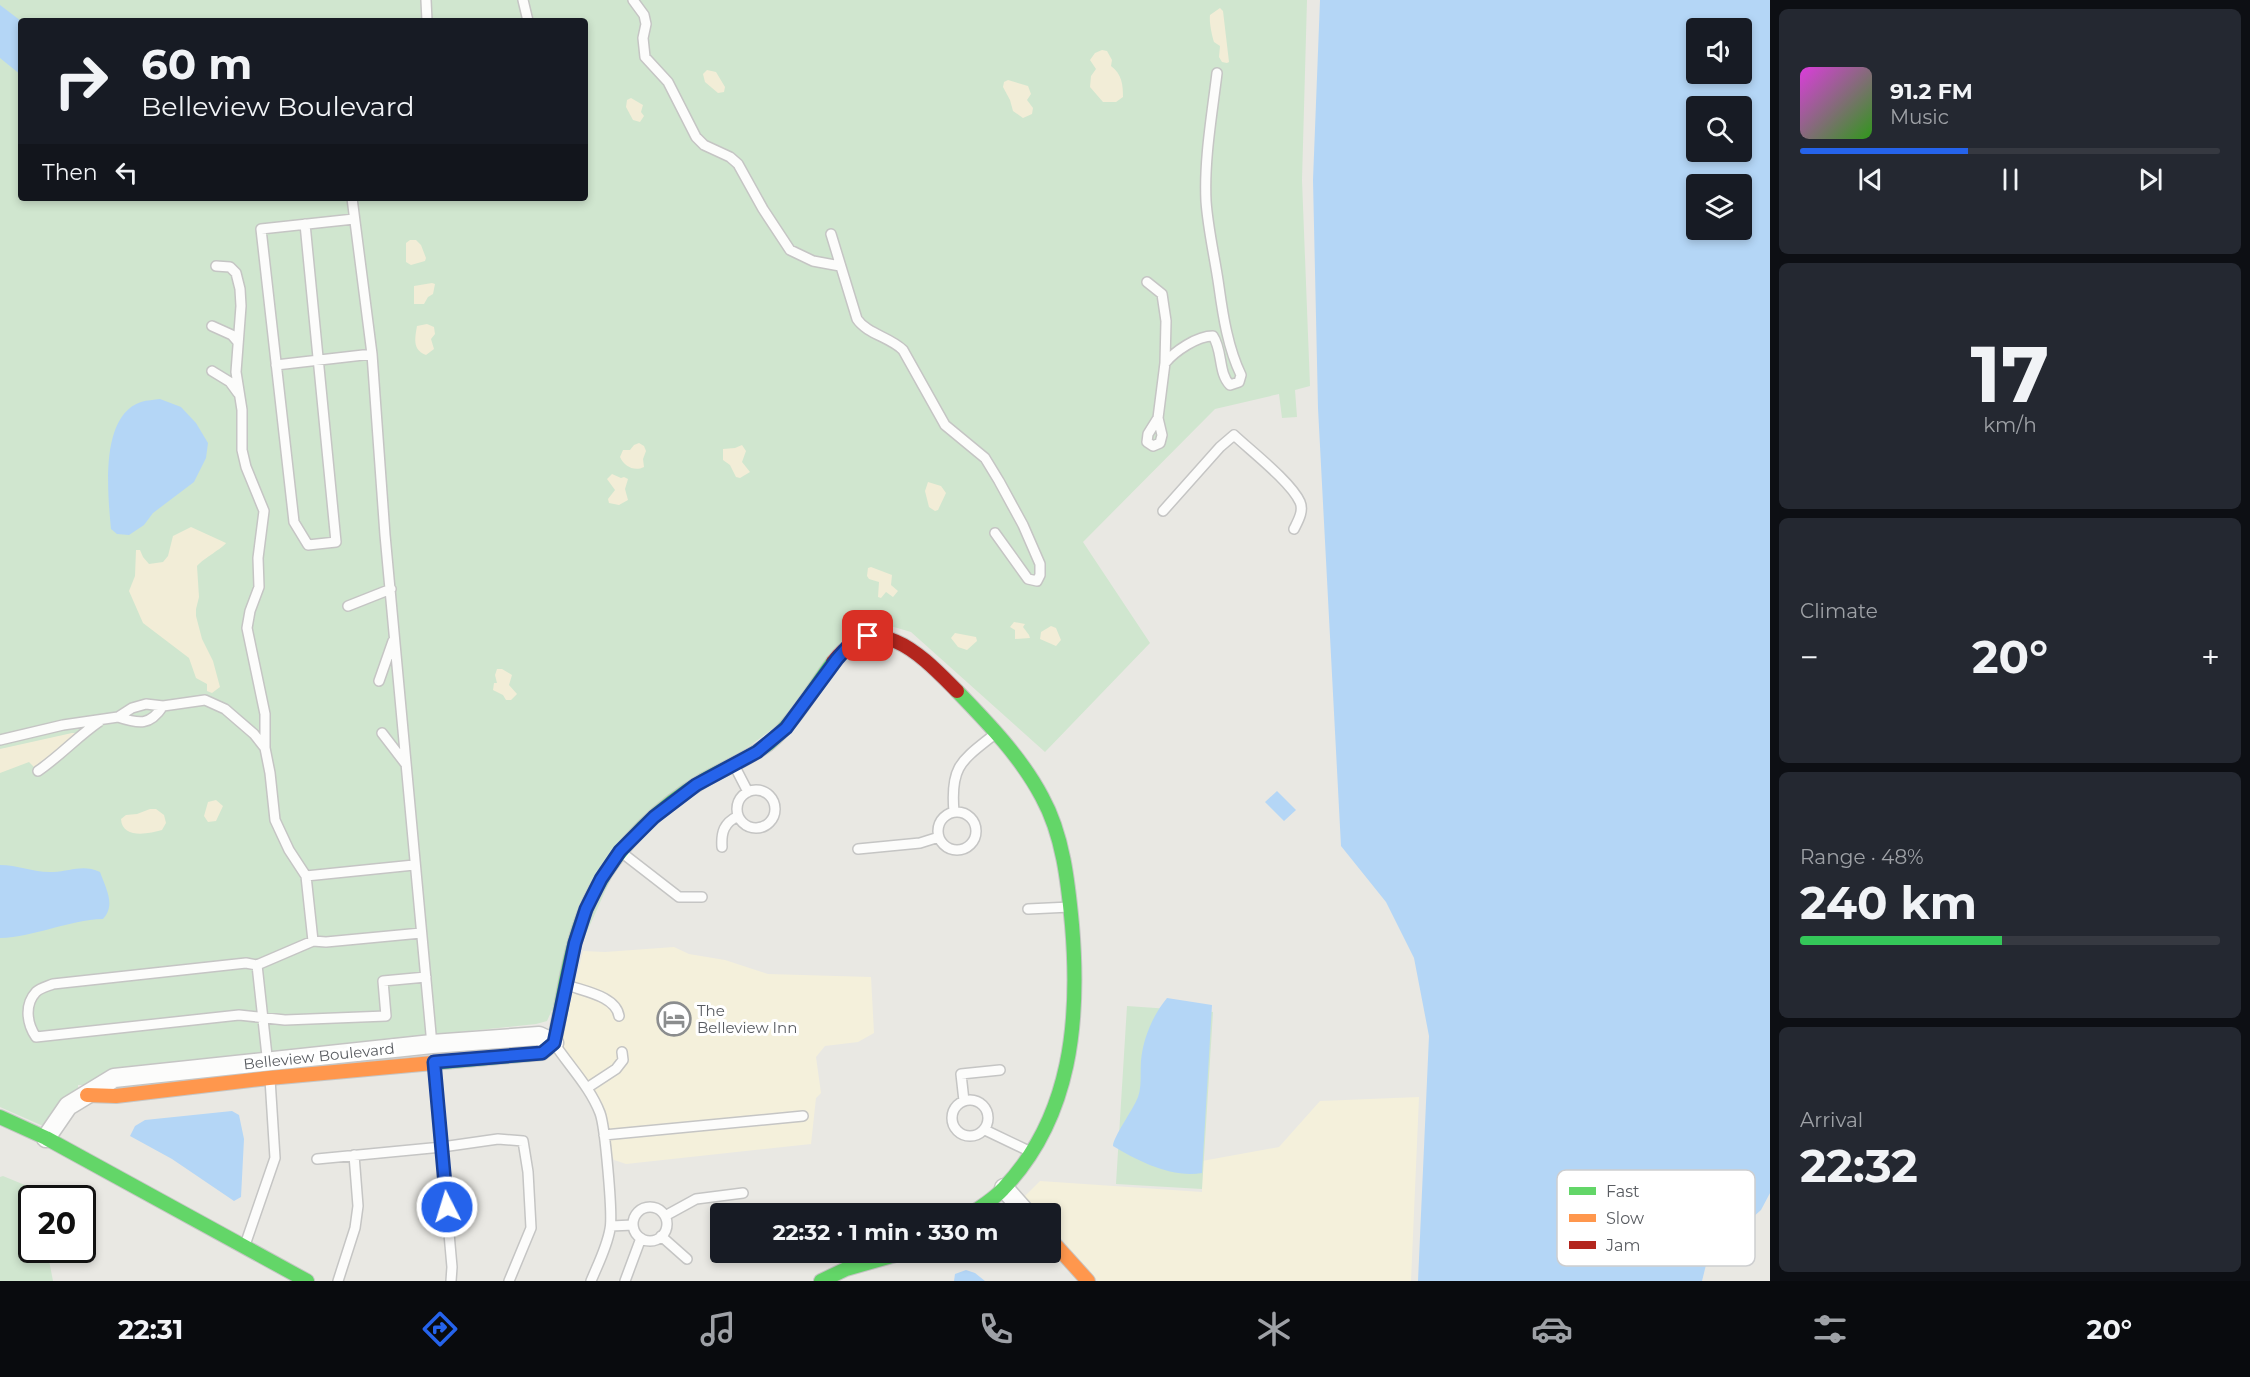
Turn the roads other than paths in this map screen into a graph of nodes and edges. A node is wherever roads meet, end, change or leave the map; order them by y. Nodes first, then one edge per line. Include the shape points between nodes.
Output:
1 (426, 0) edge
2 (523, 0) edge
3 (633, 0) edge
4 (427, 18) edge
5 (527, 18) edge
6 (1217, 73) dead end
7 (352, 201) edge
8 (354, 219) junction
9 (305, 224) junction
10 (831, 234) dead end
11 (216, 266) dead end
12 (840, 266) junction
13 (1148, 282) dead end
14 (212, 326) dead end
15 (238, 342) junction
16 (372, 354) junction
17 (319, 361) junction
18 (1165, 363) junction
19 (276, 365) junction
20 (212, 371) dead end
21 (238, 393) junction
22 (1158, 418) dead end
23 (1163, 511) dead end
24 (1294, 528) dead end
25 (995, 533) dead end
26 (391, 589) junction
27 (348, 606) dead end
28 (395, 636) junction
29 (379, 681) dead end
30 (163, 706) junction
31 (118, 717) junction
32 (102, 719) junction
33 (382, 733) dead end
34 (995, 734) junction
35 (0, 740) edge
36 (265, 748) junction
37 (405, 764) junction
38 (733, 765) junction
39 (38, 771) dead end
40 (748, 792) junction
41 (954, 812) junction
42 (738, 816) junction
43 (939, 837) junction
44 (722, 847) dead end
45 (858, 849) dead end
46 (620, 851) junction
47 (414, 865) junction
48 (306, 876) junction
49 (702, 897) dead end
50 (1070, 907) junction
51 (1028, 909) dead end
52 (421, 933) junction
53 (313, 941) junction
54 (257, 965) junction
55 (426, 977) junction
56 (567, 985) junction
57 (618, 1016) dead end
58 (263, 1017) junction
59 (554, 1043) junction
60 (622, 1052) dead end
61 (433, 1053) junction
62 (269, 1070) junction
63 (1000, 1070) dead end
64 (587, 1088) junction
65 (964, 1101) junction
66 (803, 1116) dead end
67 (0, 1117) edge
68 (985, 1130) junction
69 (604, 1135) junction
70 (46, 1138) junction
71 (442, 1147) junction
72 (1031, 1152) junction
73 (354, 1155) junction
74 (317, 1159) dead end
75 (1004, 1188) junction
76 (743, 1193) dead end
77 (985, 1203) edge
78 (1017, 1203) edge
79 (665, 1216) junction
80 (633, 1225) junction
81 (611, 1226) junction
82 (661, 1236) junction
83 (641, 1238) junction
84 (244, 1248) junction
85 (1061, 1251) edge
86 (687, 1259) dead end
87 (867, 1263) edge
88 (307, 1281) edge
89 (338, 1281) edge
90 (452, 1281) edge
91 (509, 1281) edge
92 (591, 1281) edge
93 (625, 1281) edge
94 (821, 1281) edge
95 (1088, 1281) edge

1 - 4 lane
2 - 5 lane
3 - 12 lane via 646,24 645,57 668,82 696,137 738,164 790,250 813,261
6 - 18 lane via 1206,200 1224,318 1241,375 1239,382 1230,385 1224,379 1213,336 1196,341
7 - 8 lane
8 - 9 lane
8 - 16 lane
9 - 17 lane
9 - 19 lane via 261,229
10 - 12 lane
11 - 15 lane via 230,267 236,273 241,306
12 - 25 lane via 861,326 897,343 945,425 985,458 1040,564 1037,581 1028,579
13 - 18 lane via 1162,294
14 - 15 lane
15 - 21 lane
16 - 17 lane
16 - 26 lane
17 - 19 lane
17 - 19 lane via 336,542 308,545 294,522
18 - 22 lane
20 - 21 lane via 230,382
21 - 36 lane via 242,450 264,510 259,586 247,628 265,714
23 - 24 lane via 1234,435 1289,487 1301,504
26 - 27 lane
26 - 28 lane
28 - 29 lane
28 - 37 lane
30 - 31 lane via 146,704
30 - 31 lane via 156,717 142,722
30 - 36 lane via 205,700 225,708
31 - 32 lane
32 - 35 lane
32 - 39 lane
33 - 37 lane
34 - 38 street via 938,672 905,645 888,637 868,636 852,642 786,728 757,752
34 - 41 lane via 966,756 955,772
34 - 50 street via 1044,799 1062,860
36 - 48 lane via 275,820
37 - 47 lane
38 - 40 lane
38 - 46 street via 696,785 654,817
40 - 42 lane via 740,800
40 - 42 lane via 760,791 770,797 775,807 773,819 764,827 752,828
41 - 43 lane via 940,821
41 - 43 lane via 967,815 975,825 971,843 953,849
42 - 44 lane via 726,824
43 - 45 lane via 920,843
46 - 49 lane via 680,897
46 - 56 street via 586,909
47 - 48 lane
47 - 52 lane
48 - 53 lane
50 - 51 lane
50 - 72 street via 1076,976 1069,1066 1058,1104
52 - 53 lane
52 - 55 lane
53 - 54 lane
54 - 58 lane
54 - 58 lane via 246,963 53,984 38,991 30,1002 29,1028 36,1037 239,1015
55 - 58 lane via 383,981 386,1016 285,1020
55 - 61 lane
56 - 57 lane via 610,1001
56 - 59 street
58 - 62 lane
59 - 61 street, Belleview Boulevard via 539,1036
59 - 64 lane
60 - 64 lane via 623,1060 616,1069
61 - 62 street, Belleview Boulevard
61 - 71 lane
62 - 70 street, Belleview Boulevard via 114,1078 68,1106
62 - 84 lane via 275,1158
63 - 65 lane via 961,1074
64 - 69 lane via 600,1114
65 - 68 lane via 975,1101 985,1107 989,1118
65 - 68 lane via 952,1114 957,1132 969,1137
66 - 69 lane
67 - 70 street
68 - 72 lane
69 - 81 lane
70 - 84 street
71 - 73 lane
71 - 90 lane
71 - 91 lane via 498,1139 523,1142 531,1228
72 - 75 street
73 - 74 lane
73 - 89 lane via 356,1228
75 - 77 street
75 - 78 street
76 - 79 lane via 696,1198
79 - 80 lane via 657,1208 645,1207 636,1214
79 - 82 lane via 667,1227
80 - 81 lane
80 - 83 lane
81 - 92 lane
82 - 83 lane via 651,1241
82 - 86 lane
83 - 93 lane
84 - 88 street
85 - 95 street
87 - 94 street

